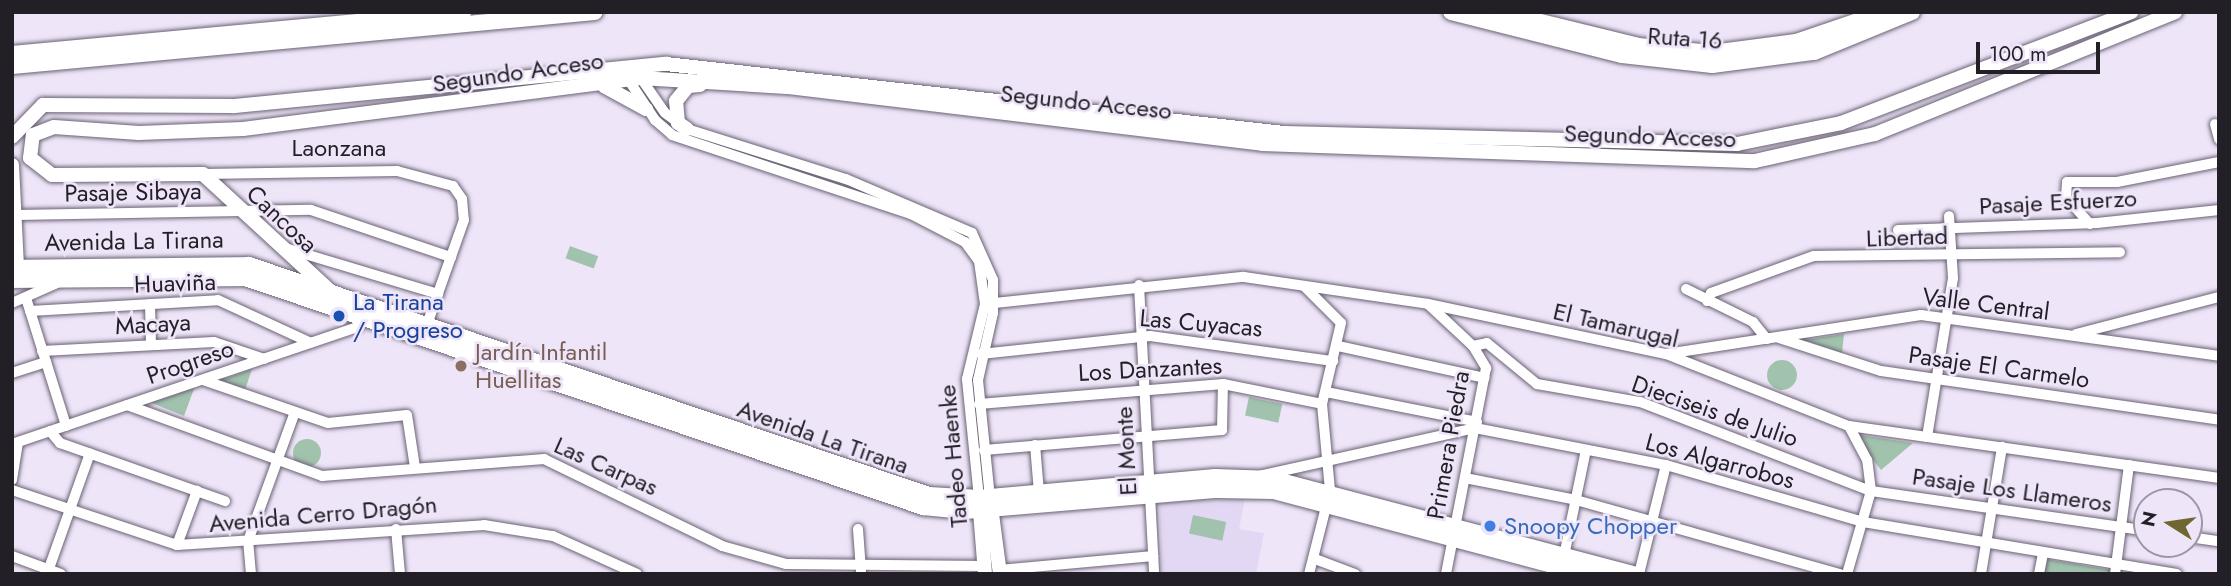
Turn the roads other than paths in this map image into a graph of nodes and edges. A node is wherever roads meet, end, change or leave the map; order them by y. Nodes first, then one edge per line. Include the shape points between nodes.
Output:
1 (463, 12) edge
2 (594, 12) edge
3 (1451, 12) edge
4 (1500, 12) edge
5 (1884, 12) edge
6 (1912, 12) edge
7 (2131, 12) edge
8 (2175, 12) edge
9 (12, 54) edge
10 (12, 66) edge
11 (631, 73) junction
12 (738, 84) junction
13 (592, 85) junction
14 (646, 109) junction
15 (2215, 124) dead end
16 (687, 129) junction
17 (12, 137) edge
18 (2219, 139) edge
19 (2219, 162) edge
20 (13, 172) edge
21 (203, 174) junction
22 (61, 175) joint
23 (15, 210) edge
24 (2219, 210) edge
25 (240, 212) junction
26 (1949, 216) dead end
27 (2090, 223) junction
28 (1898, 230) dead end
29 (1952, 230) junction
30 (272, 244) junction
31 (2120, 252) dead end
32 (451, 257) junction
33 (1954, 257) junction
34 (14, 272) edge
35 (73, 277) junction
36 (1139, 285) junction
37 (1302, 285) junction
38 (1686, 289) dead end
39 (333, 293) junction
40 (438, 294) junction
41 (2219, 297) edge
42 (26, 298) junction
43 (1707, 301) junction
44 (989, 302) junction
45 (12, 303) edge
46 (150, 304) junction
47 (1428, 304) junction
48 (30, 311) junction
49 (370, 312) junction
50 (1949, 317) junction
51 (425, 332) junction
52 (2069, 335) junction
53 (1142, 337) junction
54 (1772, 338) junction
55 (311, 343) junction
56 (150, 345) junction
57 (1338, 346) junction
58 (1472, 346) junction
59 (981, 354) junction
60 (1666, 354) junction
61 (44, 356) junction
62 (2219, 356) edge
63 (264, 359) junction
64 (1333, 361) junction
65 (12, 373) edge
66 (1485, 378) junction
67 (1936, 379) junction
68 (203, 380) junction
69 (1223, 384) junction
70 (1144, 387) junction
71 (1325, 392) junction
72 (979, 404) junction
73 (1322, 404) junction
74 (127, 405) junction
75 (295, 412) junction
76 (2219, 420) edge
77 (1476, 425) junction
78 (66, 426) junction
79 (1849, 426) junction
80 (50, 431) junction
81 (1147, 432) junction
82 (1927, 437) junction
83 (15, 443) edge
84 (1035, 445) junction
85 (2002, 447) junction
86 (984, 450) junction
87 (1586, 450) junction
88 (90, 453) junction
89 (1325, 459) junction
90 (277, 461) junction
91 (2129, 465) junction
92 (1666, 466) junction
93 (415, 467) junction
94 (1255, 477) junction
95 (1465, 478) junction
96 (2219, 478) edge
97 (12, 480) edge
98 (1150, 489) junction
99 (12, 490) edge
100 (197, 491) junction
101 (1871, 491) junction
102 (1039, 493) junction
103 (1328, 497) junction
104 (1576, 500) junction
105 (225, 501) dead end
106 (985, 504) junction
107 (1994, 508) junction
108 (70, 510) junction
109 (1651, 520) junction
110 (1863, 523) junction
111 (2121, 527) junction
112 (396, 529) junction
113 (2133, 529) edge
114 (858, 530) dead end
115 (1454, 533) junction
116 (248, 541) junction
117 (177, 545) junction
118 (1986, 545) junction
119 (2042, 554) junction
120 (12, 556) edge
121 (1153, 556) junction
122 (1564, 556) junction
123 (1315, 559) junction
124 (861, 570) edge
125 (2116, 570) edge
126 (992, 571) edge
127 (48, 572) edge
128 (61, 574) edge
129 (251, 574) edge
130 (400, 574) edge
131 (637, 574) edge
132 (1154, 574) edge
133 (1309, 574) edge
134 (1355, 574) edge
135 (1446, 574) edge
136 (1586, 574) edge
137 (1633, 574) edge
138 (1639, 574) edge
139 (1840, 574) edge
140 (1847, 574) edge
141 (1981, 574) edge
142 (2039, 574) edge
143 (2177, 574) edge

1 - 9 highway
2 - 10 highway
3 - 6 highway, Ruta 16 via 1622,55 1712,65 1814,52
4 - 5 highway, Ruta 16 via 1638,46 1712,53 1796,43
7 - 11 main road, Segundo Acceso via 1842,123 1721,145 1262,132 835,79
8 - 12 main road, Segundo Acceso via 1875,134 1755,161 1273,145
11 - 12 main road, Segundo Acceso
11 - 13 main road, Segundo Acceso
11 - 14 street
11 - 16 street via 665,113
11 - 17 main road, Segundo Acceso via 234,106 43,105
12 - 16 main road via 683,89 675,112
13 - 14 main road via 625,93
13 - 22 main road, Segundo Acceso via 243,129 139,134 41,128 31,141 30,158 41,170
14 - 44 street via 664,129 698,147 911,214 965,242 979,261
15 - 18 street
16 - 44 street via 946,218 984,248
19 - 27 street via 2117,181 2067,183 2066,197
20 - 23 main road
21 - 22 main road, Laonzana
21 - 25 main road, Cancosa
21 - 32 street, Laonzana via 397,171 445,182 458,192 465,212
23 - 25 street, Pasaje Sibaya
23 - 34 main road
24 - 27 street, Pasaje Esfuerzo
25 - 30 main road, Cancosa
25 - 32 street, Pasaje Sibaya via 316,211
26 - 29 street
27 - 29 street, Pasaje Esfuerzo
28 - 29 street, Pasaje Esfuerzo
29 - 33 street
30 - 39 main road, Cancosa
30 - 40 street
31 - 33 street, Libertad
32 - 40 street, Laonzana
33 - 43 street, Libertad via 1814,256 1711,293
33 - 50 street
34 - 35 highway, Avenida La Tirana
34 - 39 highway, Avenida La Tirana via 222,261
35 - 42 street
35 - 49 highway, Avenida La Tirana via 232,276
36 - 37 street, El Tamarugal via 1244,277
36 - 44 street, El Tamarugal
36 - 53 street, El Monte
37 - 47 street, El Tamarugal
37 - 57 street via 1339,315
38 - 43 street
39 - 49 highway, Avenida La Tirana
40 - 51 street, Laonzana
41 - 52 street
42 - 45 street
42 - 48 street
43 - 54 street via 1753,322
44 - 59 street, Tadeo Haenke via 993,313
44 - 106 street, Tadeo Haenke via 967,379
46 - 48 street, Huaviña
46 - 55 street, Huaviña via 222,301
46 - 56 street
47 - 58 street, Primera Piedra
47 - 60 street, El Tamarugal
48 - 61 street
49 - 51 highway, Avenida La Tirana
49 - 55 street, Progreso
50 - 52 street, Valle Central
50 - 54 street, Valle Central via 1907,316
50 - 67 street
51 - 106 highway, Avenida La Tirana via 902,488
52 - 62 street, Valle Central
53 - 59 street, Las Cuyacas
53 - 64 street, Las Cuyacas
53 - 70 street, El Monte
54 - 60 street, Valle Central
54 - 67 street, Pasaje El Carmelo via 1850,363
55 - 63 street, Progreso
56 - 61 street, Macaya
56 - 63 street, Macaya via 220,342
57 - 64 street
57 - 66 street
58 - 66 street, Primera Piedra
58 - 101 street, Dieciseis de Julio via 1488,343 1537,384 1640,402
59 - 72 street, Tadeo Haenke
60 - 79 street, El Tamarugal
61 - 65 street, Macaya
61 - 78 street
63 - 68 street, Progreso
64 - 71 street
66 - 77 street, Primera Piedra
67 - 76 street, Pasaje El Carmelo
67 - 82 street
68 - 74 street, Progreso
68 - 75 street
69 - 70 street, Los Danzantes
69 - 73 street, Los Danzantes
69 - 81 street via 1222,430
70 - 72 street, Los Danzantes
70 - 81 street, El Monte
71 - 73 street
71 - 77 street
72 - 86 street, Tadeo Haenke
73 - 89 street
74 - 78 street, Progreso
74 - 90 street, Las Carpas
75 - 90 street
75 - 93 street via 328,423 407,415
77 - 87 street, Los Algarrobos
77 - 89 street, Los Algarrobos
77 - 95 street, Primera Piedra
78 - 80 street, Progreso
79 - 82 street, El Tamarugal
79 - 101 street via 1867,460
80 - 83 street, Progreso
80 - 88 street via 56,441
81 - 84 street
81 - 98 street, El Monte
82 - 85 street, El Tamarugal
83 - 97 street
84 - 86 street
84 - 102 street
85 - 91 street, El Tamarugal
85 - 107 street
86 - 106 street, Tadeo Haenke
87 - 92 street, Los Algarrobos
87 - 104 street
88 - 100 street
88 - 108 street
89 - 94 street, Los Algarrobos
89 - 103 street
90 - 93 street, Las Carpas via 322,476
90 - 116 street
91 - 96 street, El Tamarugal
91 - 111 street
92 - 109 street
92 - 110 street, Los Algarrobos
93 - 124 street, Las Carpas via 544,459 744,554 786,564
94 - 98 highway, Avenida La Tirana
94 - 103 highway, Avenida La Tirana
95 - 104 street
95 - 115 street, Primera Piedra
98 - 102 highway, Avenida La Tirana
98 - 103 highway, Avenida La Tirana via 1244,489
98 - 106 highway, Avenida La Tirana
98 - 121 street, El Monte
99 - 108 street, Avenida Cerro Dragón
100 - 105 street
100 - 117 street
101 - 107 street, Pasaje Los Llameros
101 - 110 street
102 - 106 highway, Avenida La Tirana
103 - 115 highway, Avenida La Tirana
103 - 123 street
104 - 109 street
104 - 122 street
106 - 126 main road, Tadeo Haenke
107 - 111 street, Pasaje Los Llameros
107 - 118 street
108 - 117 street, Avenida Cerro Dragón
108 - 127 street
109 - 138 street
109 - 139 street
110 - 118 street, Los Algarrobos
110 - 140 street
111 - 113 street, Pasaje Los Llameros
111 - 125 street
112 - 116 street, Avenida Cerro Dragón
112 - 130 street
112 - 131 street, Avenida Cerro Dragón via 470,524 526,529
114 - 124 street
115 - 122 highway, Avenida La Tirana
115 - 135 street, Primera Piedra
115 - 136 highway, Avenida La Tirana
116 - 117 street, Avenida Cerro Dragón
116 - 129 street
118 - 119 street, Los Algarrobos
118 - 141 street
119 - 125 street, Los Algarrobos
119 - 142 street
120 - 127 street
121 - 126 street, Las Carpas
121 - 132 street, El Monte
122 - 137 highway, Avenida La Tirana
123 - 133 street
123 - 134 street
124 - 126 street, Las Carpas
125 - 143 street, Los Algarrobos
127 - 128 street

